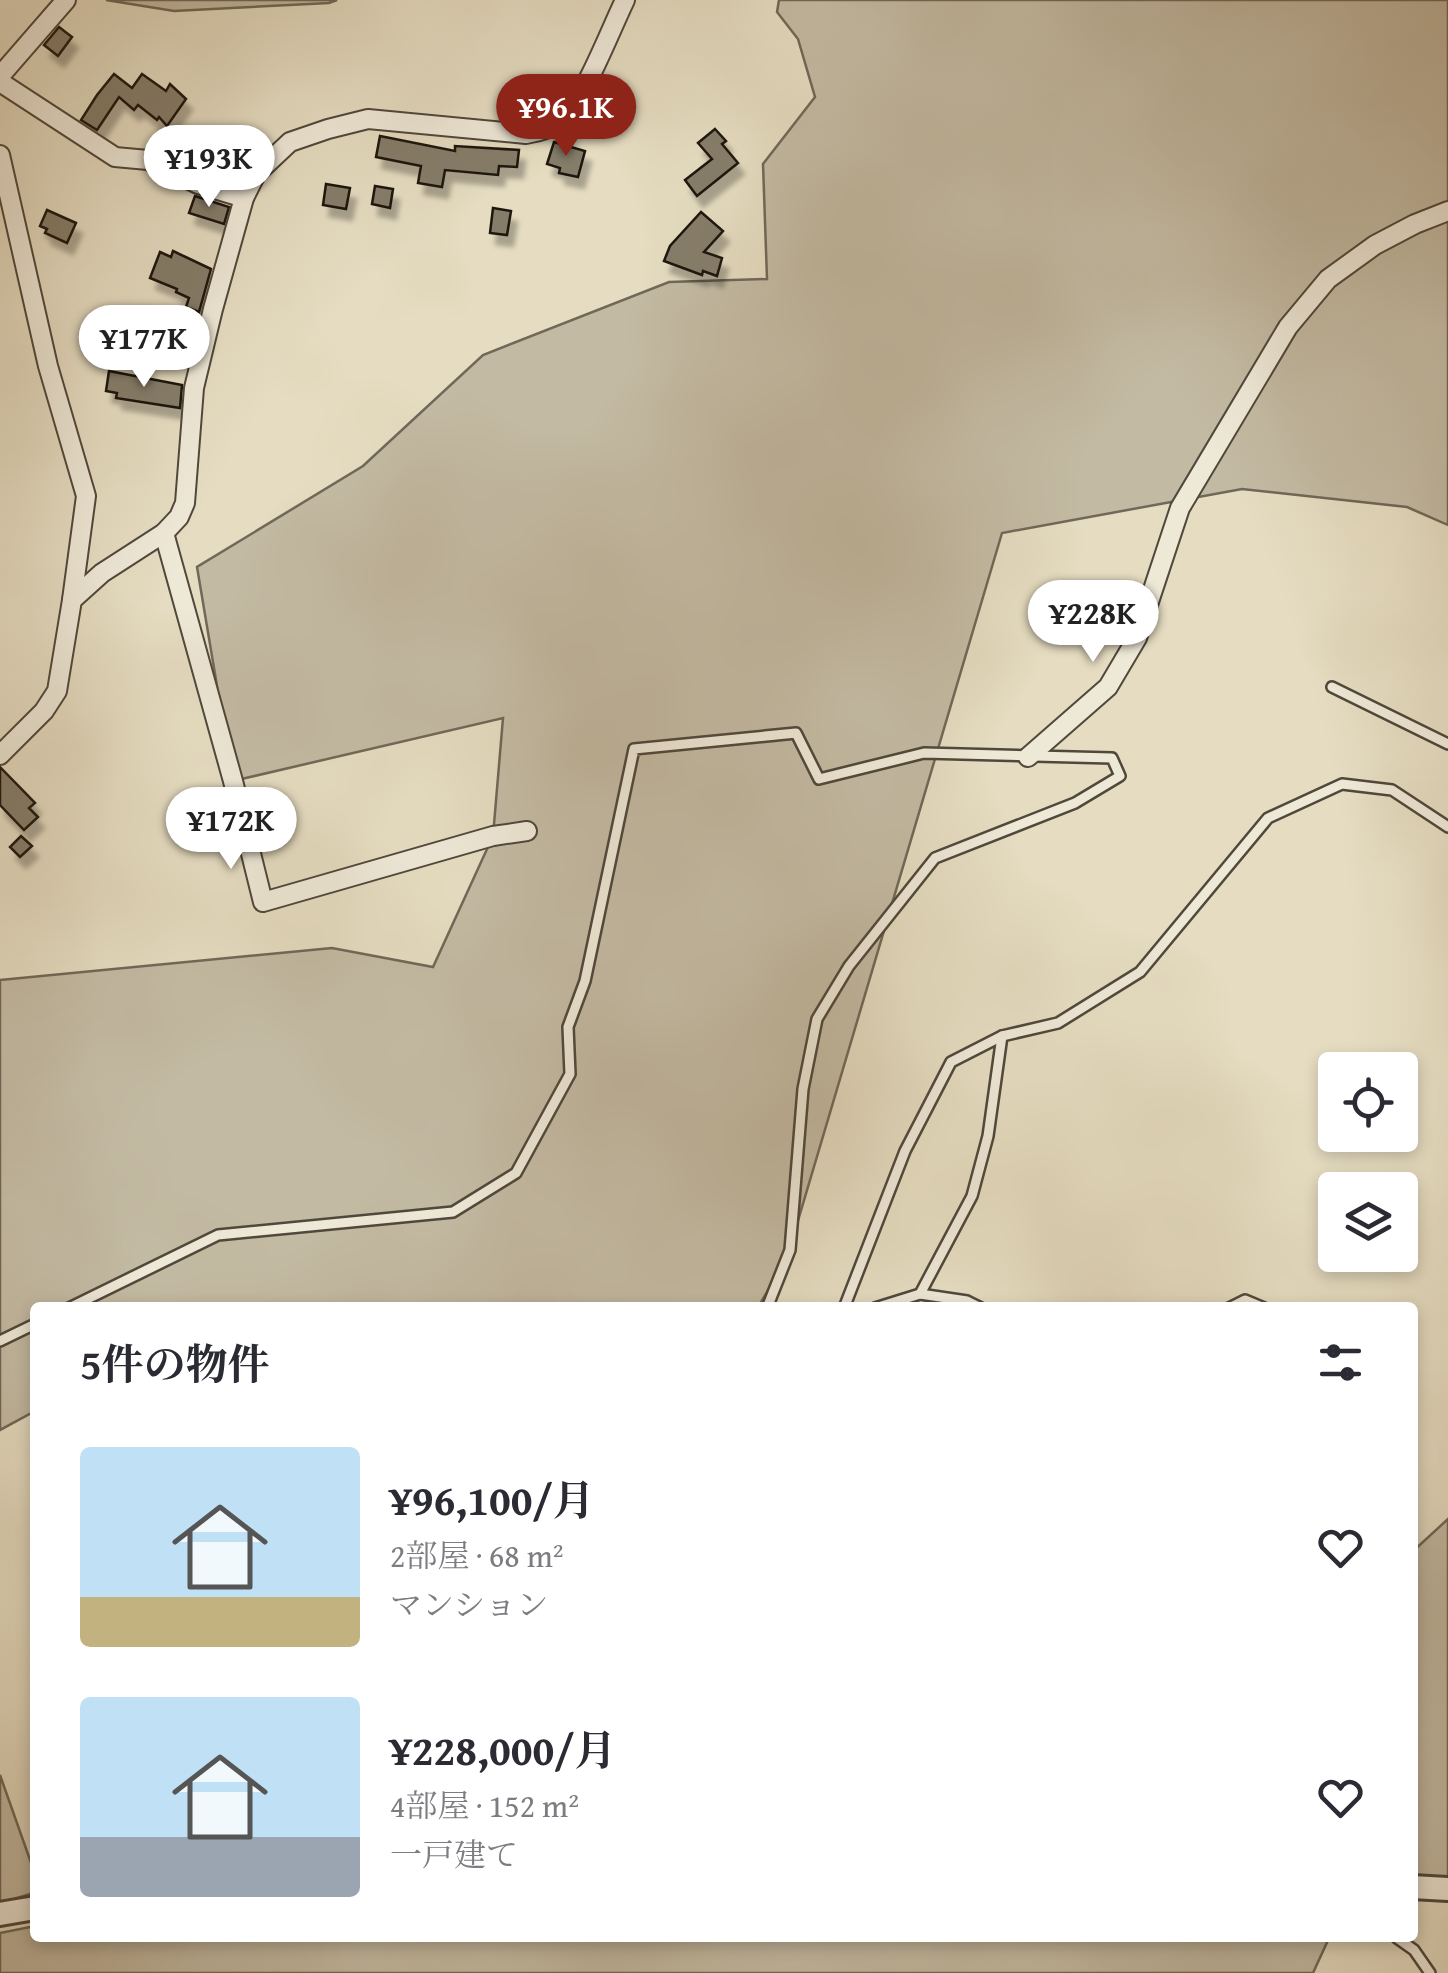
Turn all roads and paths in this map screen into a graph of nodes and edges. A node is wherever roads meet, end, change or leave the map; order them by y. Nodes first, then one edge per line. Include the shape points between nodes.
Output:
1 (66, 0) edge
2 (625, 0) edge
3 (0, 79) edge
4 (0, 155) edge
5 (244, 198) junction
6 (1448, 211) edge
7 (164, 533) junction
8 (72, 600) junction
9 (1332, 687) dead end
10 (1448, 744) edge
11 (0, 756) edge
12 (1028, 757) junction
13 (1448, 826) edge
14 (527, 831) dead end
15 (1002, 1036) junction
16 (920, 1294) junction
17 (81, 1302) edge
18 (769, 1302) edge
19 (846, 1302) edge
20 (894, 1302) edge
21 (968, 1302) edge
22 (30, 1326) edge
23 (0, 1341) edge
24 (1418, 1887) edge
25 (1448, 1889) edge
26 (30, 1909) edge
27 (0, 1914) edge
28 (1403, 1942) edge
29 (1430, 1973) edge

1 - 3 street
2 - 5 street via 576,100 543,132 368,120 328,128 290,142 256,174
3 - 5 street via 116,157 148,160
4 - 8 street via 48,366 86,496
5 - 7 street via 194,388 185,503
6 - 12 street via 1375,245 1328,279 1288,327 1180,508 1136,638 1108,687
7 - 8 street
7 - 14 street via 263,902
8 - 11 street via 58,691
9 - 10 lane
12 - 17 lane via 924,754 819,779 796,734 634,749 585,982 568,1027 570,1074 516,1173 453,1212 218,1236
12 - 18 lane via 1112,758 1120,776 1074,804 935,858 849,966 817,1018 803,1089 790,1250
13 - 15 lane via 1392,790 1342,784 1282,811 1268,818 1140,972 1058,1023
15 - 16 lane via 972,1196
15 - 19 lane via 952,1062 905,1151
16 - 20 lane
16 - 21 lane
22 - 23 lane
24 - 25 street
26 - 27 street
28 - 29 lane

